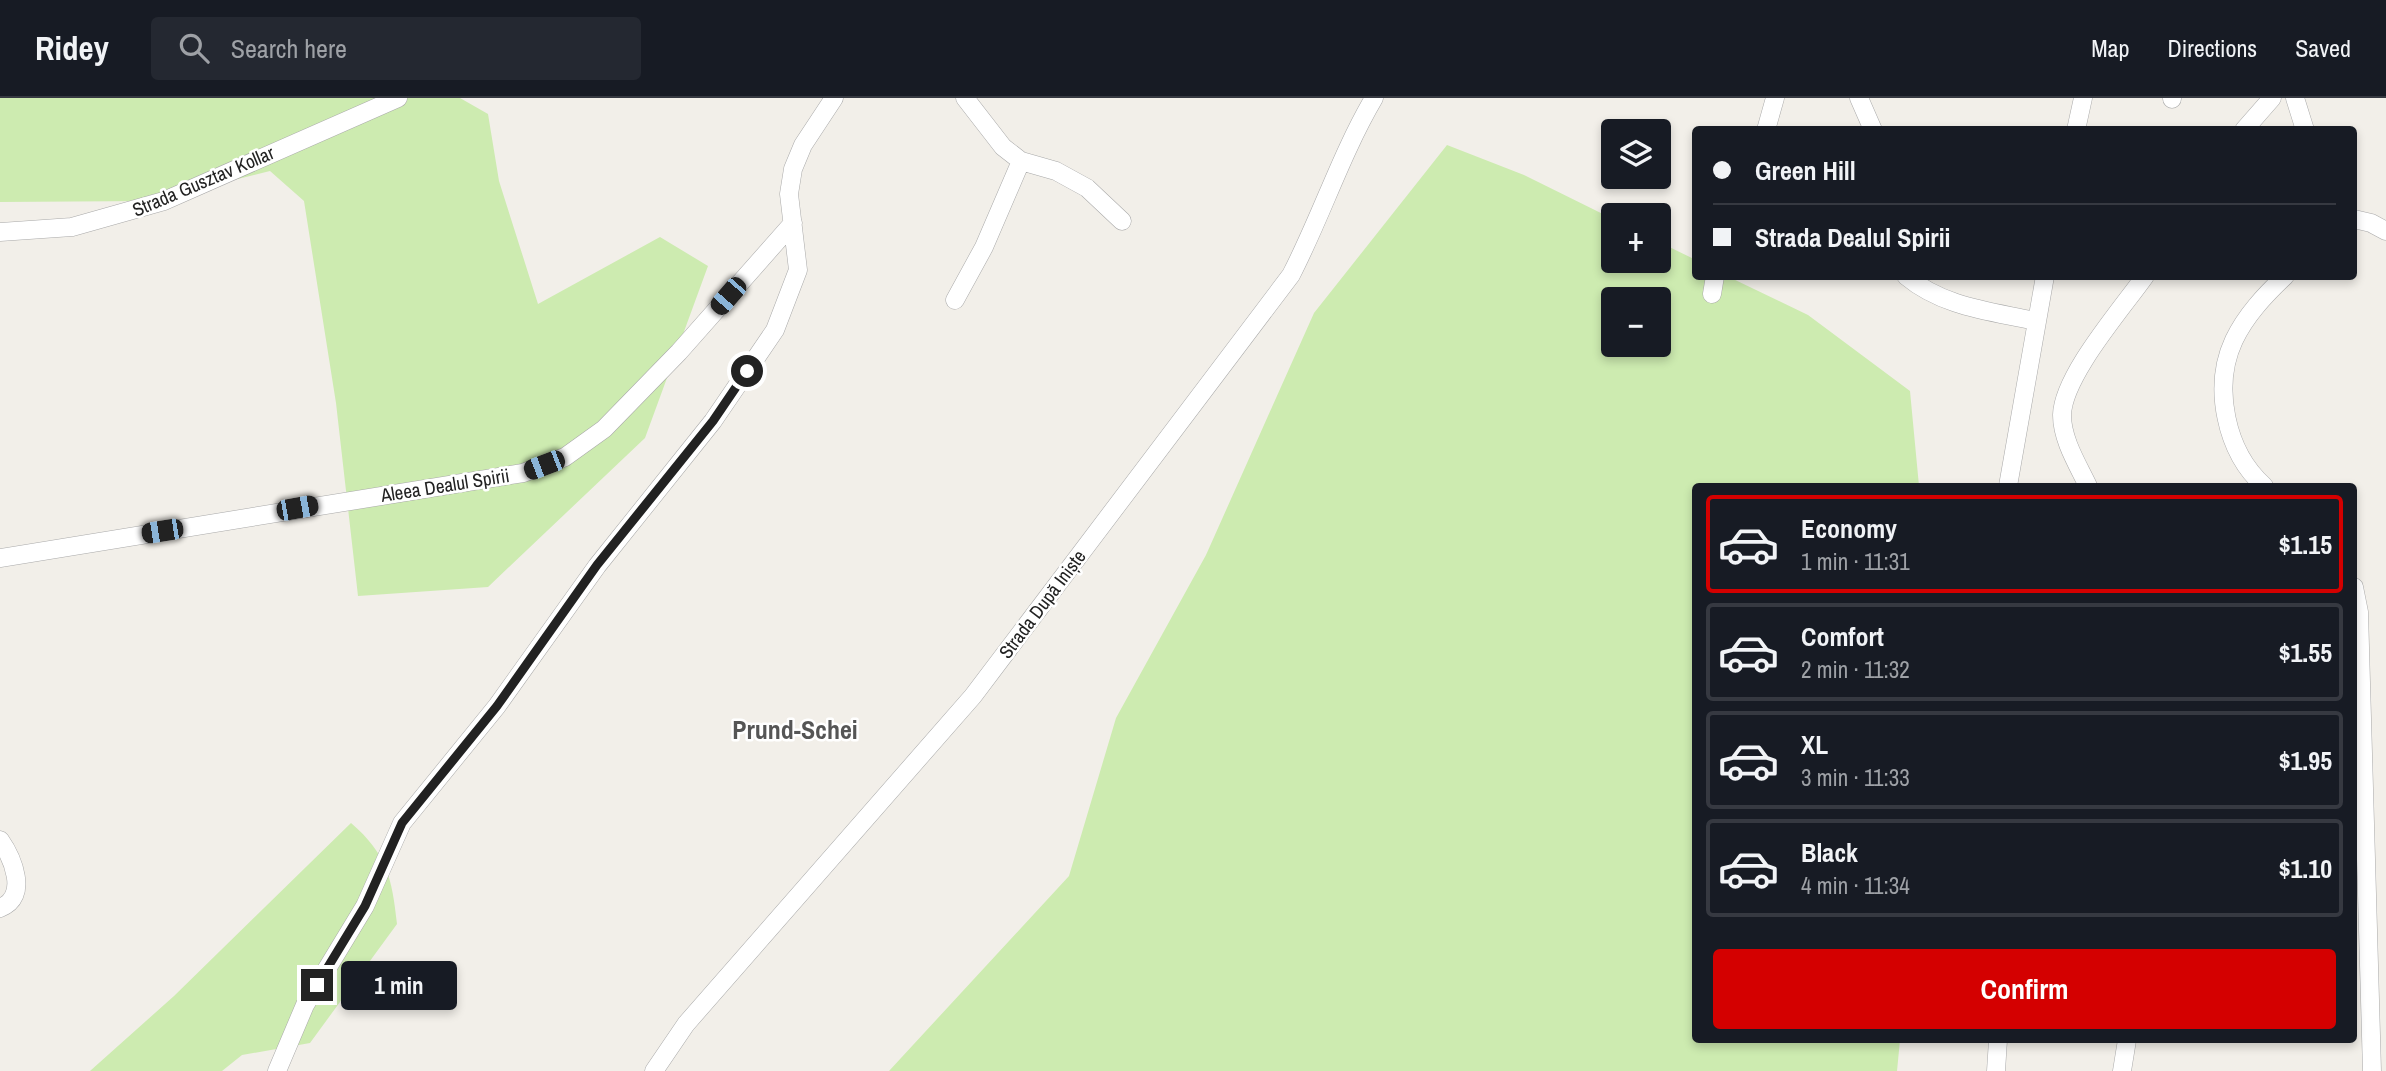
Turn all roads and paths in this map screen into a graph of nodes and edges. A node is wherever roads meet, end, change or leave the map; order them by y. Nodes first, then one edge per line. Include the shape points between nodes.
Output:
1 (398, 98) edge
2 (834, 98) edge
3 (965, 98) edge
4 (1374, 98) edge
5 (1775, 98) edge
6 (1860, 98) edge
7 (2083, 98) edge
8 (2272, 98) edge
9 (2295, 98) edge
10 (1767, 126) edge
11 (1871, 126) edge
12 (2077, 126) edge
13 (2248, 126) edge
14 (2304, 126) edge
15 (1021, 161) junction
16 (2357, 220) edge
17 (1122, 221) dead end
18 (793, 223) junction
19 (2386, 231) edge
20 (0, 232) edge
21 (1911, 280) edge
22 (2044, 280) edge
23 (2142, 280) edge
24 (2281, 280) edge
25 (955, 300) dead end
26 (2035, 321) junction
27 (2008, 483) edge
28 (2087, 483) edge
29 (2262, 483) edge
30 (0, 558) edge
31 (2357, 600) edge
32 (0, 840) edge
33 (0, 908) edge
34 (1998, 1043) edge
35 (2127, 1043) edge
36 (277, 1071) edge
37 (654, 1071) edge
38 (1996, 1071) edge
39 (2122, 1071) edge
40 (2372, 1071) edge

1 - 20 street, Strada Gusztav Kollar via 142,209 72,228
2 - 18 street via 793,169 789,194
3 - 15 street via 1003,147
4 - 37 street, Strada După Iniște via 1292,275 973,696 686,1024
5 - 10 street
6 - 11 street
7 - 12 street
8 - 13 street
9 - 14 street
15 - 17 street via 1056,171 1087,188
15 - 25 street
16 - 19 street
18 - 30 street, Aleea Dealul Spirii via 638,395 604,429 565,457 523,473
18 - 36 street via 798,270 775,330 713,421 597,565 497,706 402,823 365,906 305,1005
21 - 26 street via 1944,300
22 - 26 street
23 - 28 street via 2076,373 2064,401 2065,436
24 - 29 street via 2249,316 2234,341 2225,370 2228,423 2237,451
26 - 27 street
31 - 40 street
32 - 33 street via 17,873 13,892
34 - 38 street
35 - 39 street

